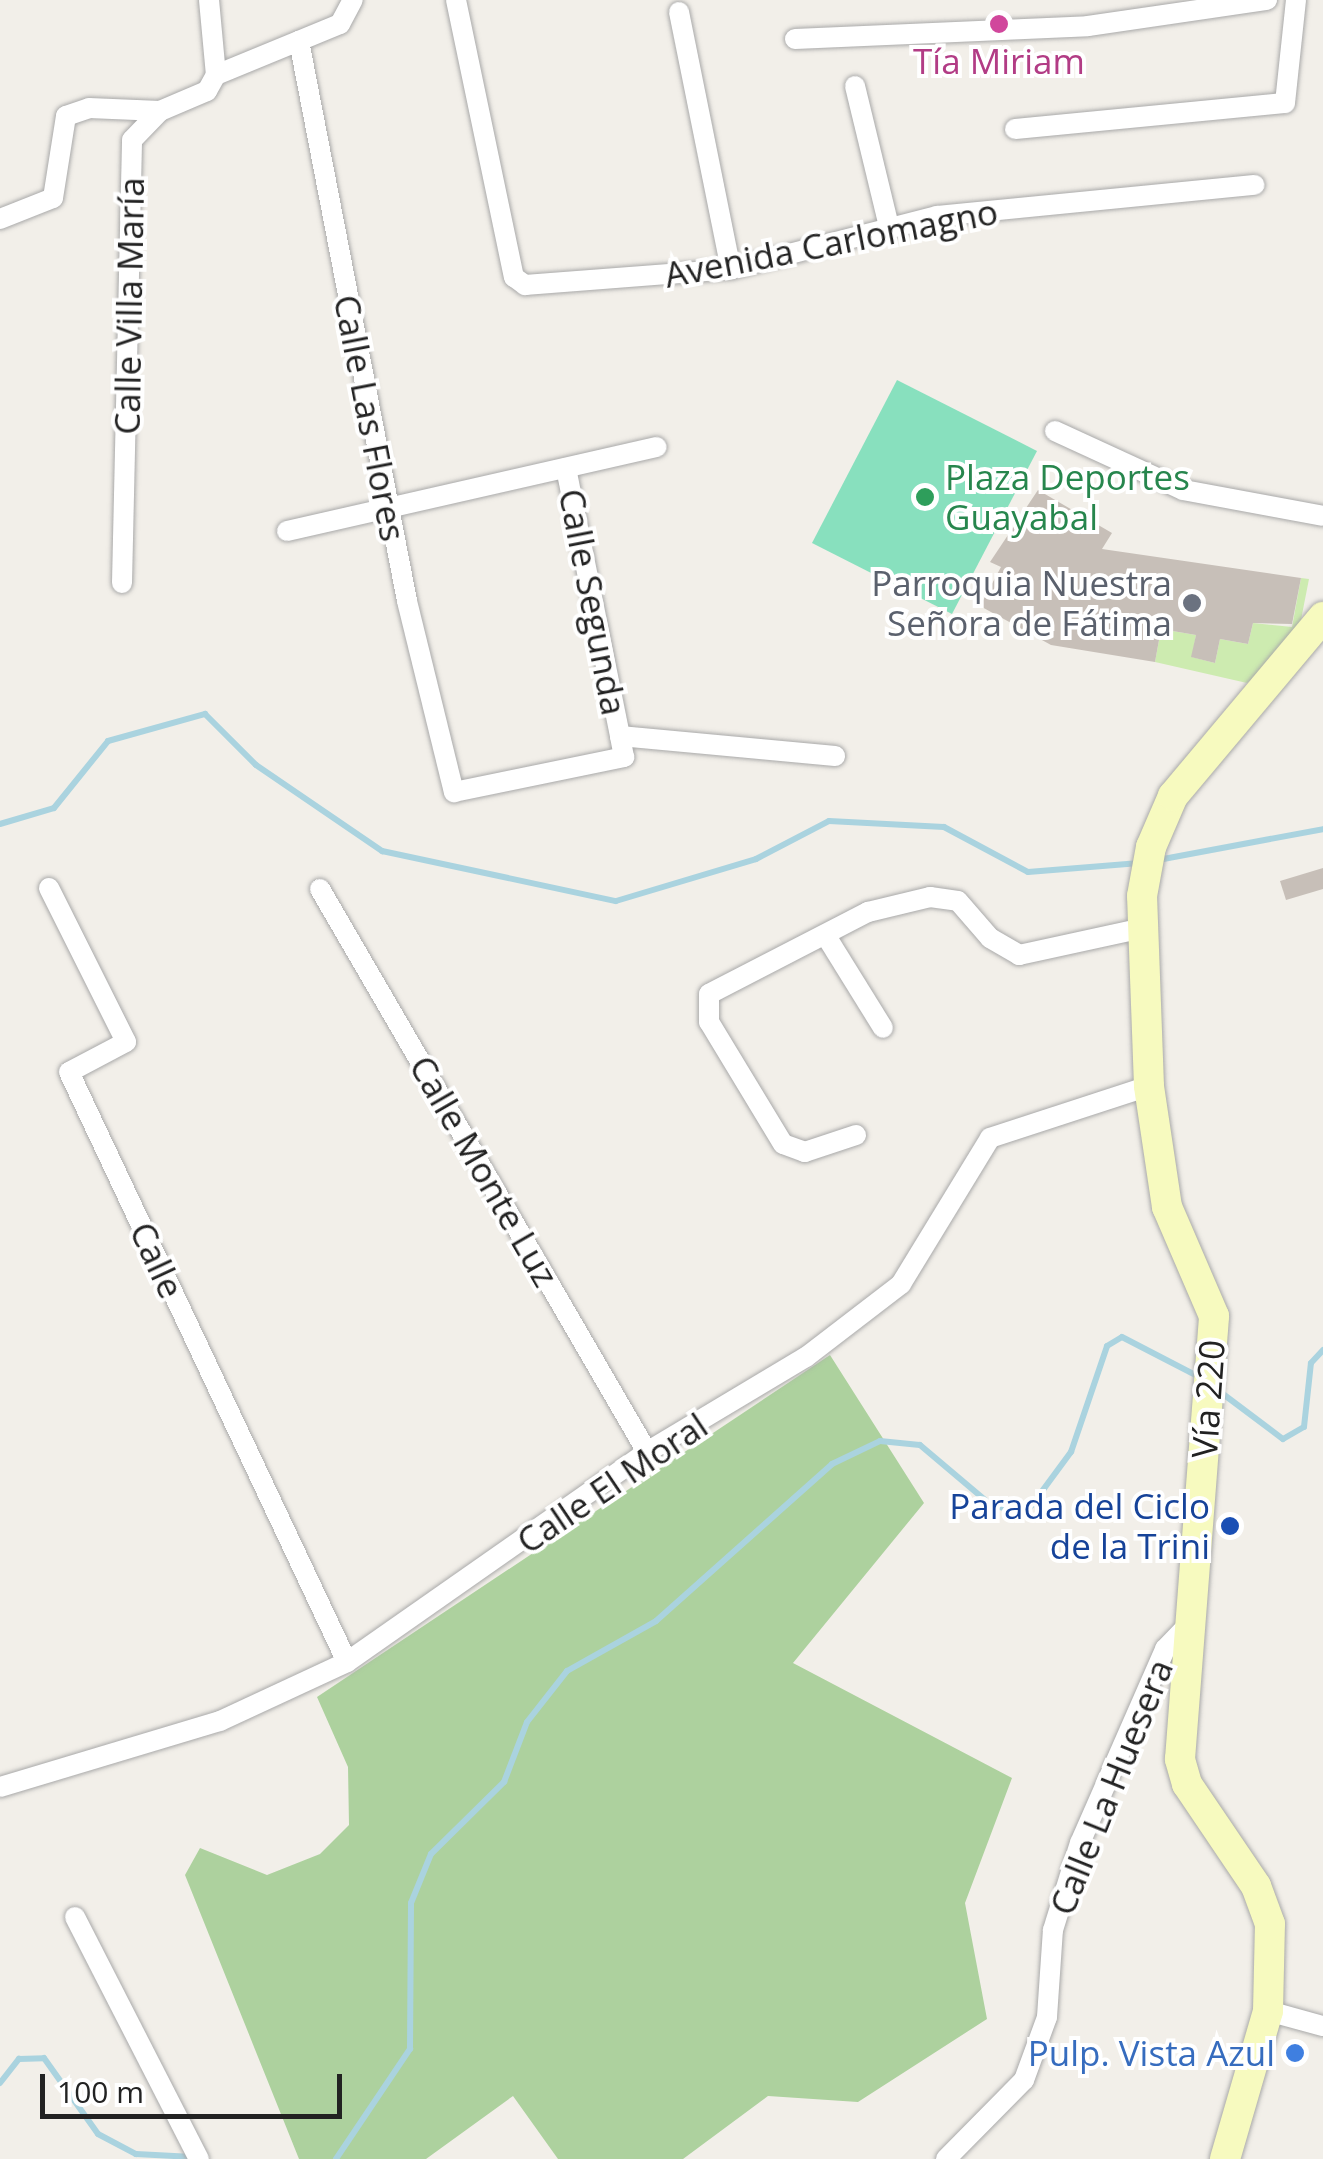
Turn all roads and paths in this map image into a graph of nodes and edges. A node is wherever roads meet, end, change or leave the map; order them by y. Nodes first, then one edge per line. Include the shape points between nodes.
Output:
1 (209, 0) edge
2 (353, 0) edge
3 (456, 0) edge
4 (1267, 0) edge
5 (1296, 0) edge
6 (679, 12) dead end
7 (795, 38) dead end
8 (299, 41) junction
9 (216, 75) junction
10 (856, 86) dead end
11 (160, 111) junction
12 (1015, 129) dead end
13 (1254, 186) dead end
14 (0, 219) edge
15 (888, 227) junction
16 (731, 269) junction
17 (1055, 432) dead end
18 (657, 447) dead end
19 (566, 468) junction
20 (388, 508) junction
21 (1323, 516) edge
22 (287, 531) dead end
23 (122, 583) dead end
24 (1323, 617) edge
25 (620, 736) junction
26 (835, 756) dead end
27 (49, 888) dead end
28 (320, 889) dead end
29 (1143, 928) junction
30 (826, 936) junction
31 (883, 1028) dead end
32 (1149, 1086) junction
33 (856, 1135) dead end
34 (647, 1452) junction
35 (1187, 1626) junction
36 (347, 1662) junction
37 (0, 1787) edge
38 (75, 1917) dead end
39 (1268, 2011) junction
40 (1323, 2026) edge
41 (200, 2159) edge
42 (946, 2159) edge
43 (1225, 2159) edge

1 - 9 street
2 - 8 street via 352,15
3 - 16 street, Avenida Carlomagno via 514,276 540,288
4 - 7 street via 1088,26
5 - 12 street via 1285,103
6 - 16 street
8 - 9 street
8 - 20 street, Calle Las Flores
9 - 11 street via 207,91
10 - 15 street
11 - 14 street via 88,108 66,116 54,198
11 - 23 street, Calle Villa María via 132,140
13 - 15 street, Avenida Carlomagno
15 - 16 street, Avenida Carlomagno
17 - 21 street via 1183,490
18 - 19 street
19 - 20 street
19 - 25 street, Calle Segunda
20 - 22 street
20 - 25 street, Calle Las Flores via 454,792 624,758
24 - 29 main road, Vía 220 via 1173,796 1151,846
25 - 26 street
27 - 36 street, Calle via 126,1042 69,1072
28 - 34 street, Calle Monte Luz
29 - 30 street via 1019,955 990,938 969,909 944,897 868,912
29 - 32 main road, Vía 220
30 - 31 street
30 - 33 street via 718,986 705,1008 783,1144 805,1152
32 - 34 street, Calle El Moral via 990,1138 901,1284 806,1356
32 - 35 main road, Vía 220 via 1167,1207 1214,1316
34 - 36 street, Calle El Moral
35 - 39 main road, Vía 220 via 1180,1759 1186,1784 1265,1911
35 - 42 street, Calle La Huesera via 1166,1649 1080,1843 1053,1930 1047,2017 1024,2080
36 - 37 street, Calle El Moral via 220,1721
38 - 41 street
39 - 40 street
39 - 43 main road, Vía 220

